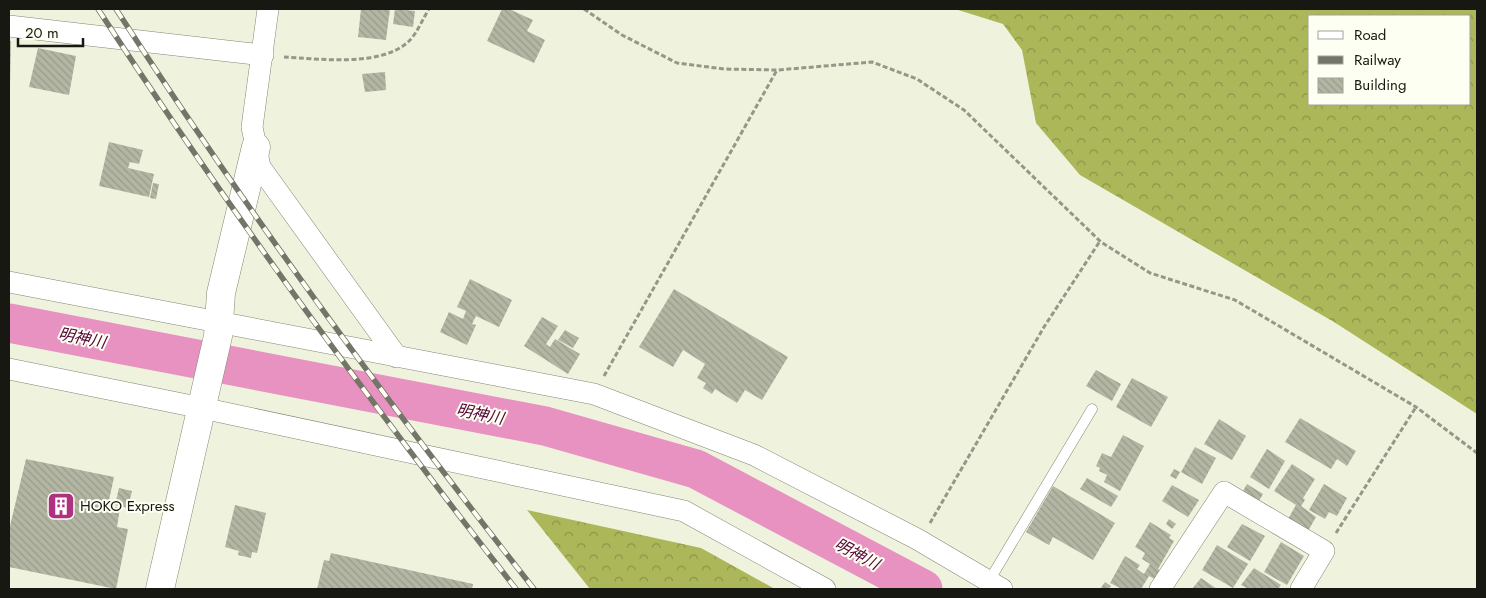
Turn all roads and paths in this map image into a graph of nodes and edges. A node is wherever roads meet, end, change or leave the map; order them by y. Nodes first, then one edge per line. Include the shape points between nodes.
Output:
1 (268, 9) edge
2 (429, 9) edge
3 (584, 9) edge
4 (9, 26) edge
5 (263, 55) junction
6 (778, 70) junction
7 (256, 147) junction
8 (1100, 241) junction
9 (9, 282) edge
10 (218, 329) junction
11 (397, 356) junction
12 (9, 369) edge
13 (594, 394) junction
14 (205, 398) junction
15 (1416, 407) junction
16 (1092, 409) dead end
17 (1477, 453) edge
18 (920, 541) junction
19 (1324, 551) junction
20 (995, 585) edge
21 (160, 589) edge
22 (825, 589) edge
23 (1160, 589) edge
24 (1301, 589) edge

1 - 5 street
2 - 5 path via 408,42 378,57 333,60
3 - 6 path via 622,34 677,63 724,69
4 - 5 street
5 - 7 street via 252,127
6 - 8 path via 872,62 917,78 964,110
6 - 13 path
7 - 10 street via 221,293
7 - 11 street via 260,167
8 - 15 path via 1150,273 1235,300
8 - 18 path via 1044,327
9 - 10 street
10 - 11 street
10 - 14 street
11 - 13 street
12 - 14 street
13 - 18 street via 754,455
14 - 21 street
14 - 22 street via 684,511
15 - 17 path
15 - 19 path
16 - 20 lane
18 - 20 street
19 - 23 street via 1224,492
19 - 24 street

